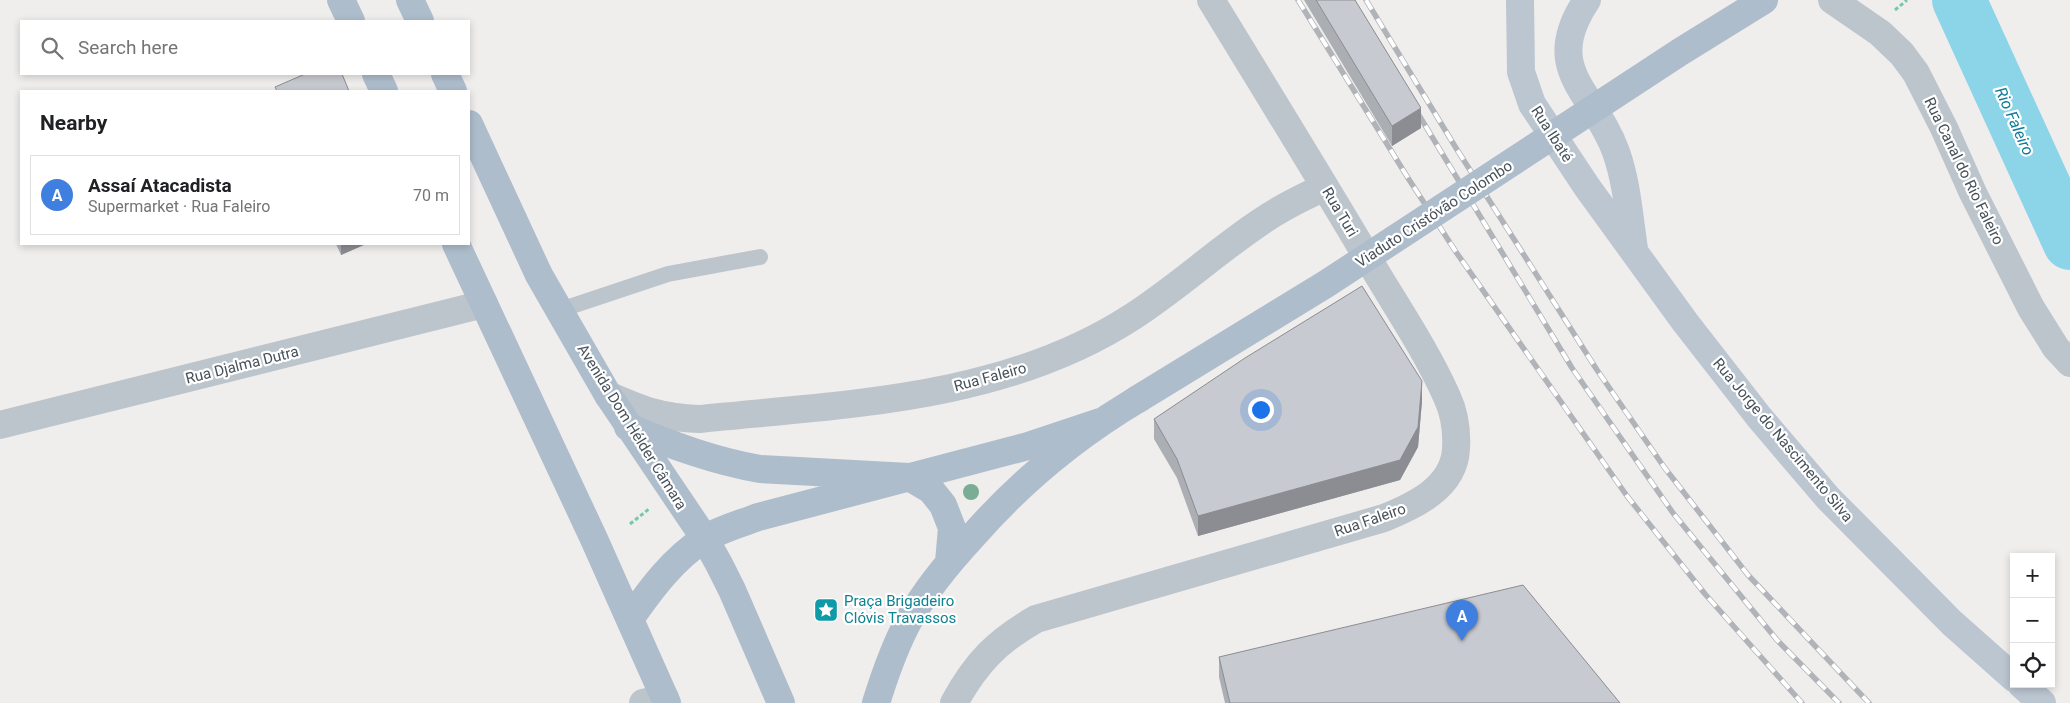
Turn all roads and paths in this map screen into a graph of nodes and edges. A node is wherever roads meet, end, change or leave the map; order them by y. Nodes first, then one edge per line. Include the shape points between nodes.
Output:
1 (341, 0) edge
2 (410, 0) edge
3 (1211, 0) edge
4 (1520, 0) edge
5 (1567, 0) edge
6 (1575, 0) edge
7 (1587, 0) edge
8 (1764, 0) edge
9 (1832, 0) edge
10 (351, 20) edge
11 (420, 20) edge
12 (376, 75) edge
13 (445, 75) edge
14 (384, 90) edge
15 (453, 90) edge
16 (470, 126) edge
17 (1325, 187) junction
18 (456, 245) edge
19 (1634, 250) junction
20 (760, 257) dead end
21 (484, 304) junction
22 (560, 310) junction
23 (2070, 363) edge
24 (608, 395) junction
25 (1100, 422) junction
26 (0, 425) edge
27 (628, 427) junction
28 (1454, 461) joint
29 (909, 477) junction
30 (656, 504) dead end
31 (630, 524) dead end
32 (705, 539) junction
33 (949, 562) junction
34 (630, 619) junction
35 (2010, 674) edge
36 (2025, 688) edge
37 (658, 701) edge
38 (781, 703) edge
39 (876, 703) edge
40 (954, 703) edge
41 (2042, 703) edge

1 - 10 main road
2 - 11 main road
3 - 17 street, Rua Turi
4 - 19 street, Rua Ibaté via 1522,72 1532,104
5 - 6 street
7 - 19 street via 1570,29 1569,60 1578,84 1615,150 1626,188
8 - 25 main road, Viaduto Cristóvão Colombo, bridge via 1326,284
9 - 23 street, Rua Canal do Rio Faleiro via 1880,33 1916,73 2031,308 2056,348
12 - 14 main road
13 - 15 main road
16 - 22 main road, Avenida Dom Hélder Câmara via 539,275
17 - 24 street, Rua Faleiro via 1262,221 1132,317 1089,341 1011,374 919,394 850,404 699,419 658,416
17 - 28 street, Rua Turi via 1447,397 1454,419
18 - 21 main road
19 - 35 street, Rua Jorge do Nascimento Silva via 1685,322 1828,498 1952,623
20 - 22 lane via 668,274
21 - 26 street, Rua Djalma Dutra
21 - 34 main road
22 - 24 main road, Avenida Dom Hélder Câmara
24 - 27 main road, Avenida Dom Hélder Câmara
25 - 29 main road via 1028,446
25 - 33 main road via 1012,493
27 - 29 main road via 694,453 739,465
27 - 32 main road, Avenida Dom Hélder Câmara
28 - 40 street, Rua Faleiro via 1445,480 1430,494 1384,518 1036,619 993,648
29 - 32 main road via 758,517
29 - 33 main road via 931,490 943,505 952,528
30 - 31 path
32 - 34 main road via 664,574
32 - 38 main road, Avenida Dom Hélder Câmara via 732,590
33 - 39 main road via 922,599 901,636
34 - 37 main road
36 - 41 street

